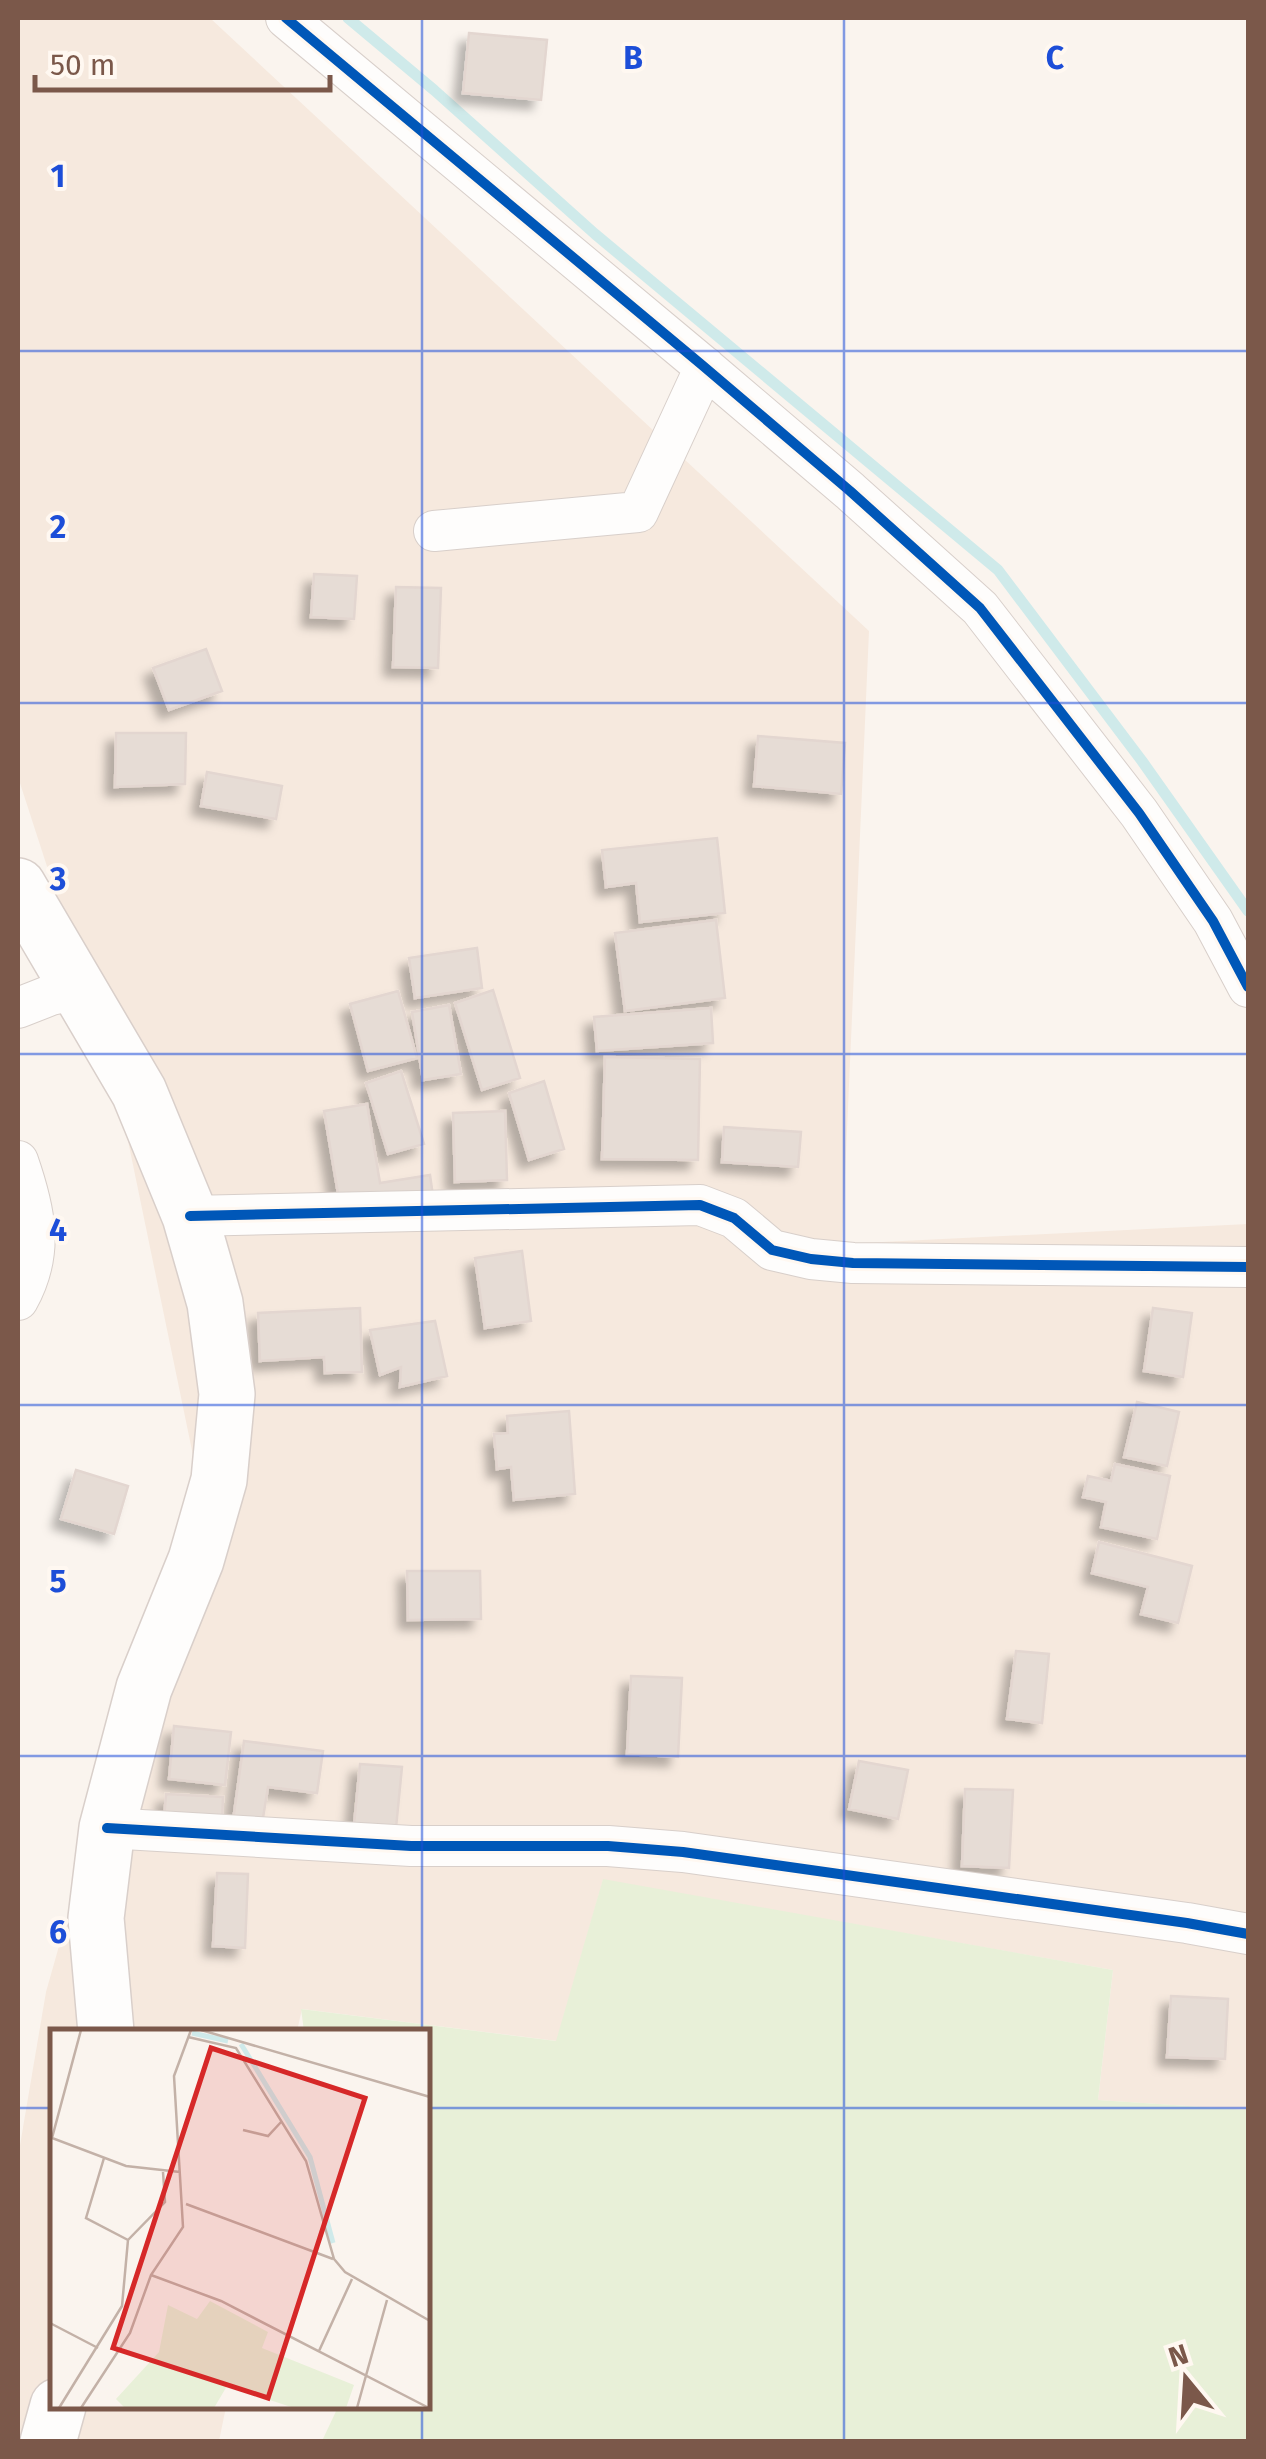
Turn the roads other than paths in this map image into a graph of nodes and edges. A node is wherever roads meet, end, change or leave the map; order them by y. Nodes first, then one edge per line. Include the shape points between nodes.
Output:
1 (286, 18) edge
2 (704, 367) junction
3 (434, 530) dead end
4 (18, 886) edge
5 (1248, 987) edge
6 (49, 997) edge
7 (18, 1162) edge
8 (190, 1216) junction
9 (1248, 1268) edge
10 (18, 1300) edge
11 (107, 1828) junction
12 (1248, 1934) edge
13 (106, 2029) edge
14 (57, 2409) edge
15 (48, 2442) edge

1 - 2 street
2 - 3 street via 638,512
2 - 5 street via 980,608 1139,813 1213,921
4 - 6 main road
6 - 8 main road via 139,1092
7 - 10 street via 32,1202 36,1250
8 - 9 street via 700,1205 734,1218 772,1250 812,1260
8 - 11 main road via 215,1303 227,1394 219,1480 196,1560 144,1688
11 - 12 street via 412,1846 683,1852
11 - 13 main road via 96,1918
14 - 15 main road

